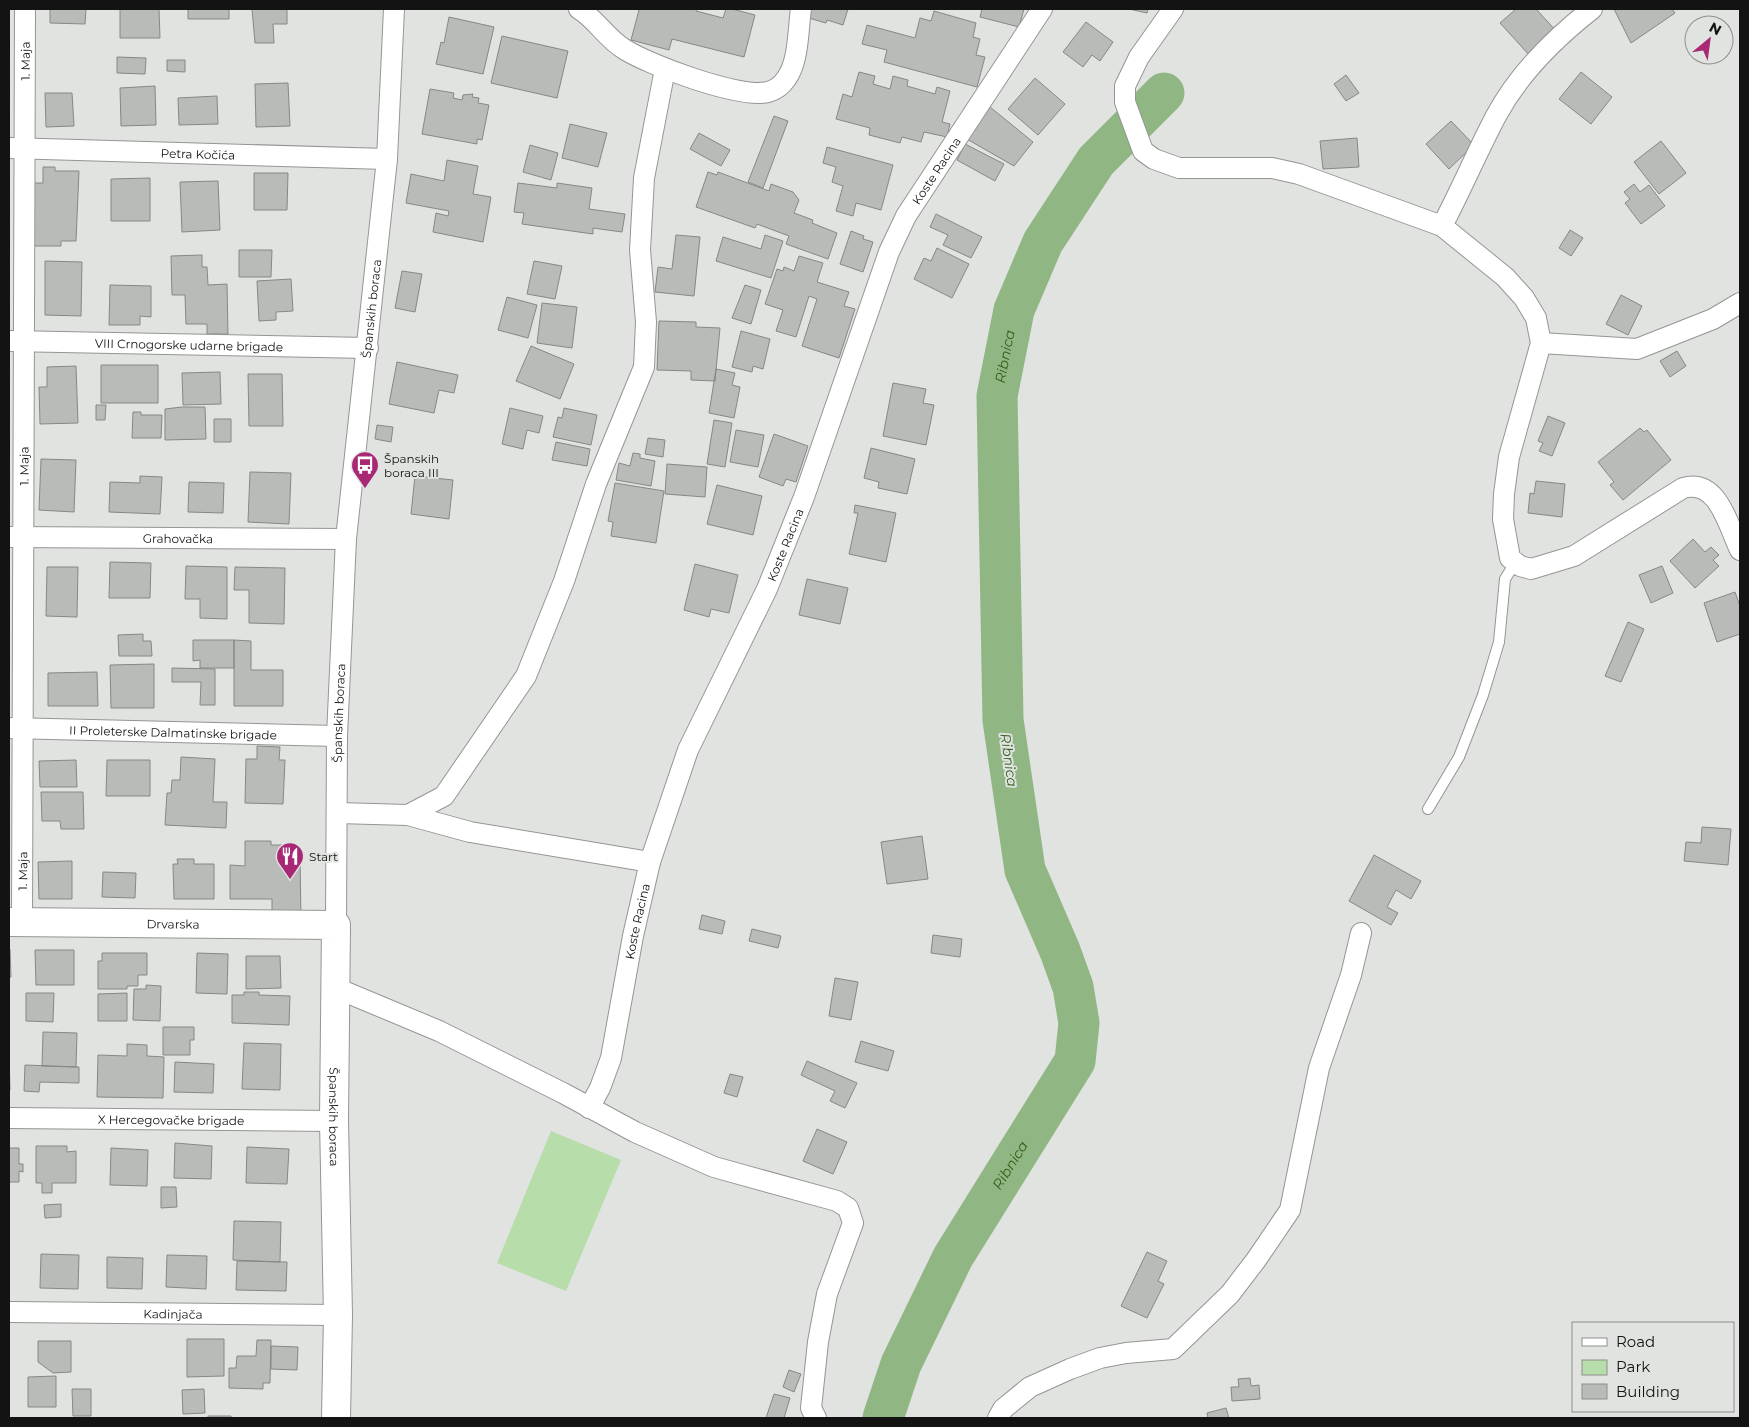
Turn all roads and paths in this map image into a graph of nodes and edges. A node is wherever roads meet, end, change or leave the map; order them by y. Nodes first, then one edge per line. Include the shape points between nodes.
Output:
1 (25, 9) edge
2 (394, 9) edge
3 (579, 9) edge
4 (801, 9) edge
5 (1042, 9) edge
6 (1173, 9) edge
7 (1592, 9) edge
8 (665, 69) junction
9 (17, 148) edge
10 (388, 159) junction
11 (1442, 226) junction
12 (1740, 303) edge
13 (16, 341) edge
14 (1541, 343) junction
15 (368, 348) junction
16 (16, 537) edge
17 (346, 539) junction
18 (1740, 550) edge
19 (1515, 563) junction
20 (16, 728) edge
21 (337, 736) junction
22 (1428, 809) dead end
23 (338, 813) junction
24 (408, 815) junction
25 (650, 862) junction
26 (15, 922) edge
27 (336, 925) junction
28 (1360, 933) dead end
29 (336, 988) junction
30 (589, 1108) junction
31 (9, 1118) edge
32 (334, 1120) junction
33 (9, 1312) edge
34 (338, 1316) junction
35 (336, 1418) edge
36 (816, 1418) edge
37 (998, 1418) edge

1 - 9 street, 1. Maja
2 - 10 street, Španskih boraca
3 - 8 street via 623,49
4 - 8 street via 793,64 778,88 751,92
5 - 25 street, Koste Racina via 906,216 889,252 804,497 767,589 688,750
6 - 11 street via 1131,70 1125,86 1125,102 1143,151 1154,159 1179,168 1272,168 1299,174
7 - 11 street via 1572,25 1512,90
8 - 24 street via 644,178 640,250 646,322 644,367 596,484 564,582 526,676 444,796
9 - 10 street, Petra Kočića
9 - 13 street, 1. Maja
10 - 15 street, Španskih boraca
11 - 14 street via 1506,277 1524,298 1536,318
12 - 14 street via 1713,319 1637,349
13 - 15 street, VIII Crnogorske udarne brigade
13 - 16 street, 1. Maja
14 - 19 street via 1510,457 1504,494 1506,546
15 - 17 street, Španskih boraca
16 - 17 street, Grahovačka
16 - 20 street, 1. Maja
17 - 21 street, Španskih boraca
18 - 19 street via 1712,493 1693,485 1683,488 1574,556 1530,569
19 - 22 lane via 1505,578 1499,642 1483,695 1459,757
20 - 21 street, II Proleterske Dalmatinske brigade
20 - 26 street, 1. Maja
21 - 23 street, Španskih boraca
23 - 24 street
23 - 27 street, Španskih boraca
24 - 25 street via 470,832
25 - 30 street, Koste Racina via 611,1058
26 - 27 main road, Drvarska
27 - 29 main road, Španskih boraca
28 - 37 street via 1351,975 1319,1068 1290,1210 1251,1266 1230,1294 1173,1349 1100,1358 1070,1369 1030,1387 1003,1409
29 - 30 street via 439,1031
29 - 32 main road, Španskih boraca
30 - 36 street via 714,1167 837,1201 848,1208 854,1222 827,1294 818,1342 811,1408
31 - 32 street, X Hercegovačke brigade
32 - 34 main road, Španskih boraca
33 - 34 street, Kadinjača
34 - 35 main road, Španskih boraca

